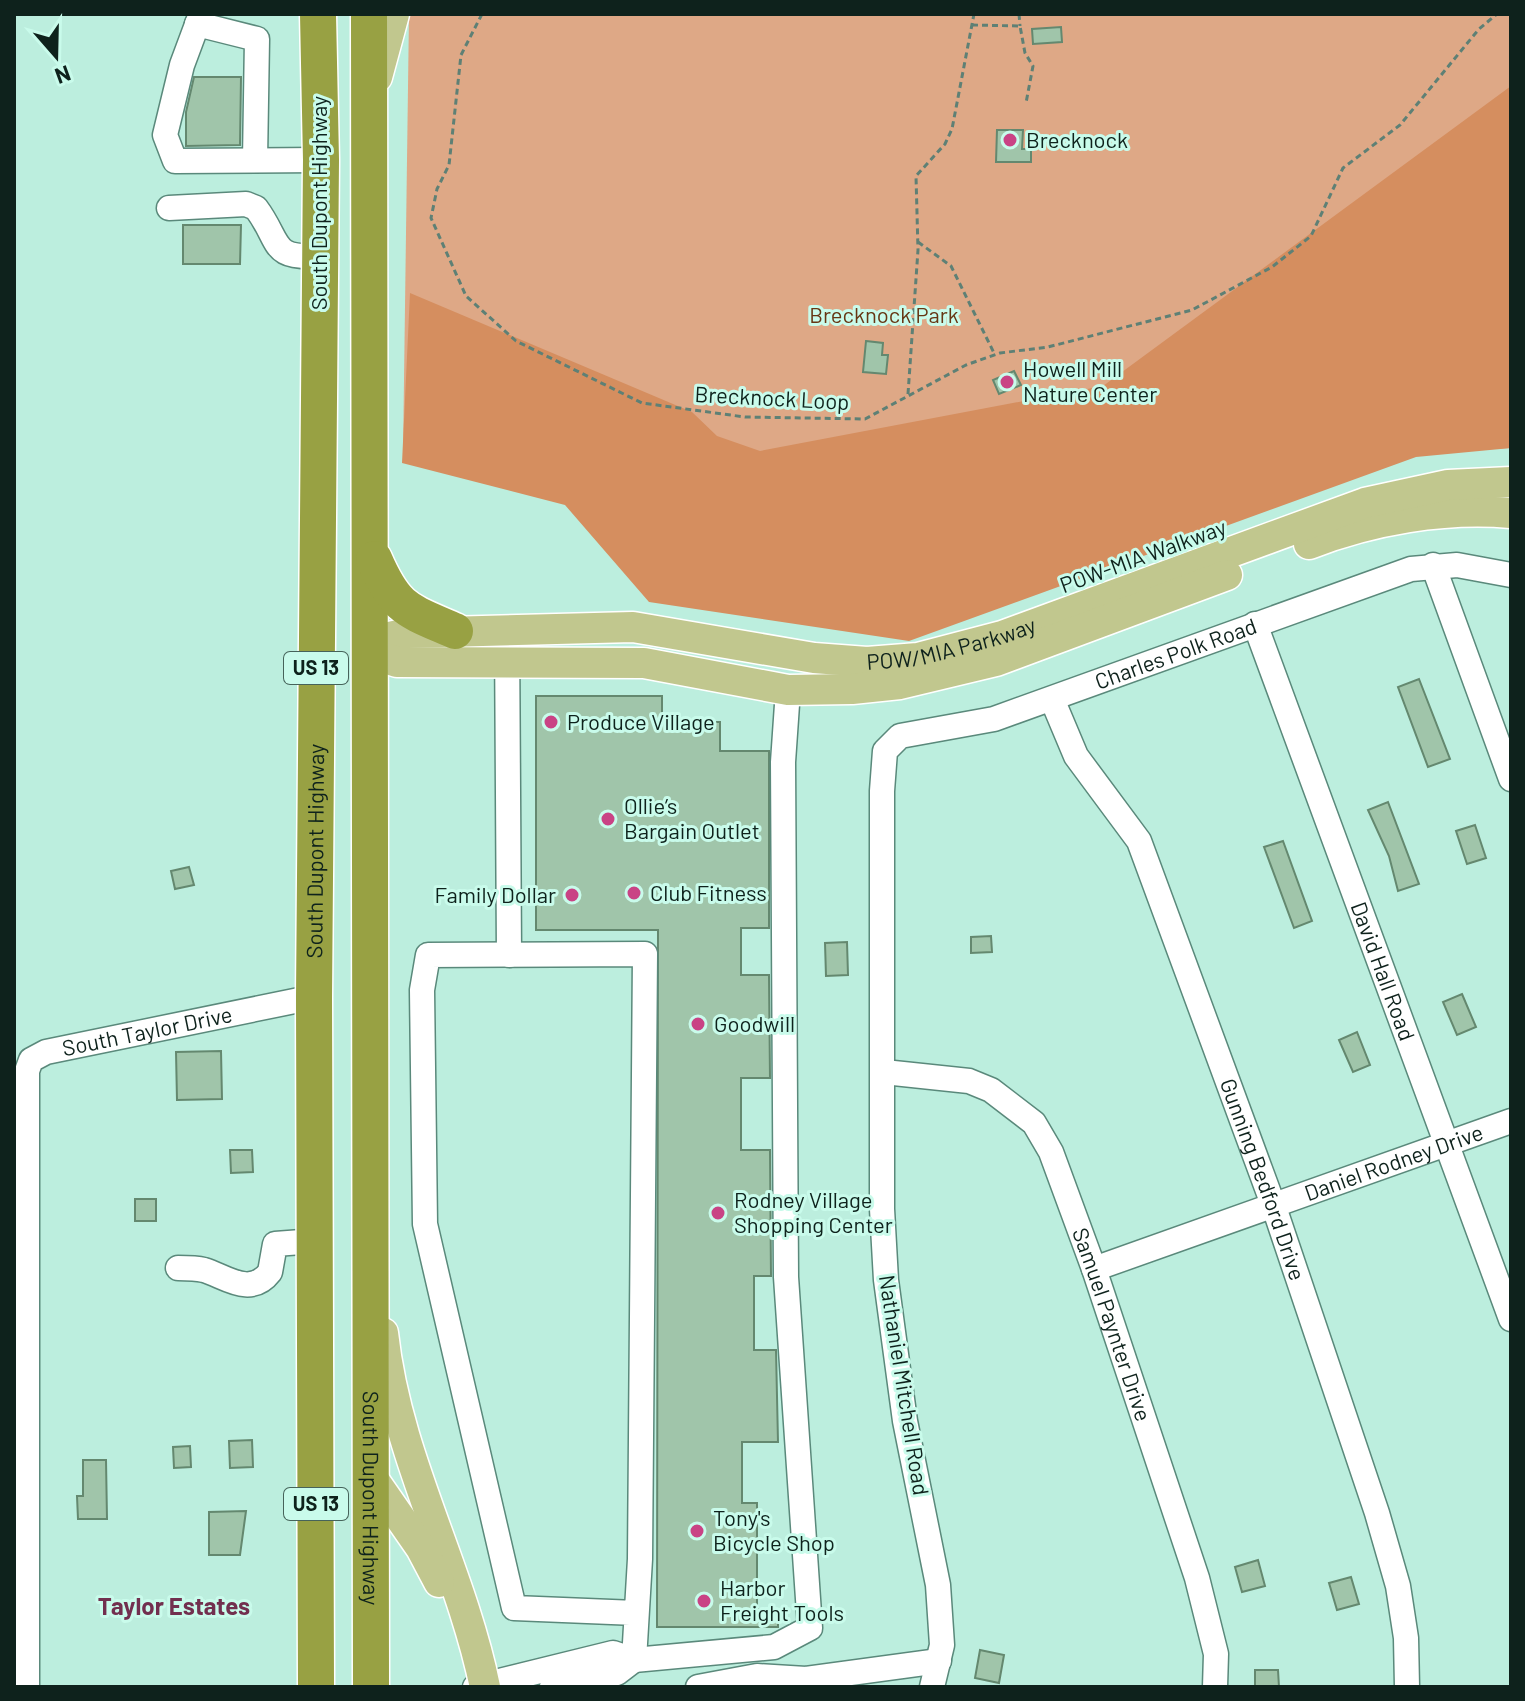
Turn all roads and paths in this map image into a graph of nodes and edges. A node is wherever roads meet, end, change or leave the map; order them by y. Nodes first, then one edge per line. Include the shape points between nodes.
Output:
1 (318, 14) edge
2 (369, 14) edge
3 (394, 14) edge
4 (482, 14) edge
5 (974, 14) edge
6 (1019, 14) edge
7 (1497, 14) edge
8 (199, 19) edge
9 (972, 25) junction
10 (1020, 26) junction
11 (1026, 103) dead end
12 (369, 106) junction
13 (255, 160) junction
14 (321, 160) junction
15 (169, 208) dead end
16 (918, 242) junction
17 (320, 256) junction
18 (995, 355) junction
19 (908, 394) junction
20 (1511, 482) edge
21 (1511, 513) edge
22 (371, 554) junction
23 (317, 561) junction
24 (1433, 565) junction
25 (1511, 575) edge
26 (1255, 624) junction
27 (455, 631) junction
28 (507, 631) junction
29 (368, 647) junction
30 (792, 654) junction
31 (507, 662) junction
32 (788, 690) junction
33 (1052, 699) junction
34 (315, 729) junction
35 (1511, 779) edge
36 (882, 791) joint
37 (509, 955) junction
38 (314, 997) junction
39 (884, 1072) junction
40 (1511, 1121) edge
41 (1447, 1144) junction
42 (1274, 1207) junction
43 (315, 1241) junction
44 (373, 1241) junction
45 (178, 1268) dead end
46 (1094, 1269) junction
47 (1511, 1319) edge
48 (316, 1322) junction
49 (371, 1476) junction
50 (465, 1609) junction
51 (636, 1613) junction
52 (570, 1660) junction
53 (634, 1660) junction
54 (939, 1661) junction
55 (857, 1680) edge
56 (759, 1681) edge
57 (478, 1686) edge
58 (27, 1687) edge
59 (316, 1687) edge
60 (371, 1687) edge
61 (552, 1687) edge
62 (698, 1687) edge
63 (932, 1687) edge
64 (1215, 1687) edge
65 (1407, 1687) edge

1 - 14 highway, South Dupont Highway / US 13
2 - 12 highway, South Dupont Highway / US 13
3 - 12 main road
4 - 19 path, Brecknock Loop via 461,55 449,165 431,218 466,296 516,341 642,403 692,412 865,419
5 - 9 path
6 - 10 path
7 - 18 path, Brecknock Loop via 1400,125 1343,168 1311,236 1272,267 1192,310 1048,347
8 - 13 street via 257,39
8 - 13 street via 165,135 175,161
9 - 10 path
9 - 16 path via 952,129 916,176
10 - 11 path via 1033,66
12 - 22 highway, South Dupont Highway / US 13
13 - 14 street
14 - 17 highway, South Dupont Highway / US 13
15 - 17 street via 246,204 256,208 282,253 291,258
16 - 18 path via 951,266
16 - 19 path
17 - 23 highway, South Dupont Highway / US 13
18 - 19 path, Brecknock Loop
20 - 30 main road, POW/MIA Parkway via 1448,485 1365,503 950,652 867,662
21 - 32 main road, POW/MIA Parkway via 1457,513 1362,526 951,674 852,689
22 - 27 highway via 391,596 404,609
22 - 29 highway, South Dupont Highway / US 13
23 - 29 highway via 340,629
23 - 34 highway, South Dupont Highway / US 13
24 - 25 street, Charles Polk Road
24 - 26 street, Charles Polk Road
24 - 35 street
26 - 33 street, Charles Polk Road
26 - 41 street, David Hall Road
27 - 28 main road, POW/MIA Parkway
27 - 29 main road, POW/MIA Parkway via 408,633
28 - 30 main road, POW/MIA Parkway via 633,627
28 - 31 street
29 - 31 main road, POW/MIA Parkway via 397,662
29 - 34 highway via 325,684
29 - 44 highway, South Dupont Highway / US 13
30 - 32 main road
31 - 32 main road, POW/MIA Parkway via 644,663
31 - 37 street
32 - 53 street via 783,762 786,1277 810,1628 774,1647
33 - 36 street, Charles Polk Road via 976,724 900,736 885,751
33 - 42 street, Gunning Bedford Drive via 1076,756 1139,841
34 - 38 highway, South Dupont Highway / US 13
36 - 39 street, Nathaniel Mitchell Road
37 - 51 street via 645,954
37 - 51 street via 428,955 422,990 425,1224 514,1608
38 - 43 highway, South Dupont Highway / US 13
38 - 58 street, South Taylor Drive via 46,1052 31,1060
39 - 46 street, Samuel Paynter Drive via 969,1081 1024,1112 1051,1152
39 - 54 street, Nathaniel Mitchell Road via 886,1280 905,1421 938,1585
40 - 41 street, Daniel Rodney Drive
41 - 42 street, Daniel Rodney Drive
41 - 47 street, David Hall Road
42 - 46 street, Daniel Rodney Drive
42 - 65 street, Gunning Bedford Drive via 1398,1586
43 - 45 street via 275,1244 270,1272 254,1283 225,1282 201,1269
43 - 48 highway, South Dupont Highway / US 13
44 - 49 highway, South Dupont Highway / US 13
44 - 50 main road via 395,1408
46 - 64 street, Samuel Paynter Drive via 1197,1578 1216,1654
48 - 49 highway via 335,1424
48 - 59 highway, South Dupont Highway / US 13
49 - 57 main road via 440,1584
49 - 60 highway, South Dupont Highway / US 13
50 - 52 street via 488,1656 502,1666
50 - 57 main road
51 - 53 street
52 - 53 street via 613,1653
52 - 57 street
53 - 61 street via 617,1673
54 - 55 street
54 - 63 street, Nathaniel Mitchell Road
55 - 56 street
56 - 62 street

